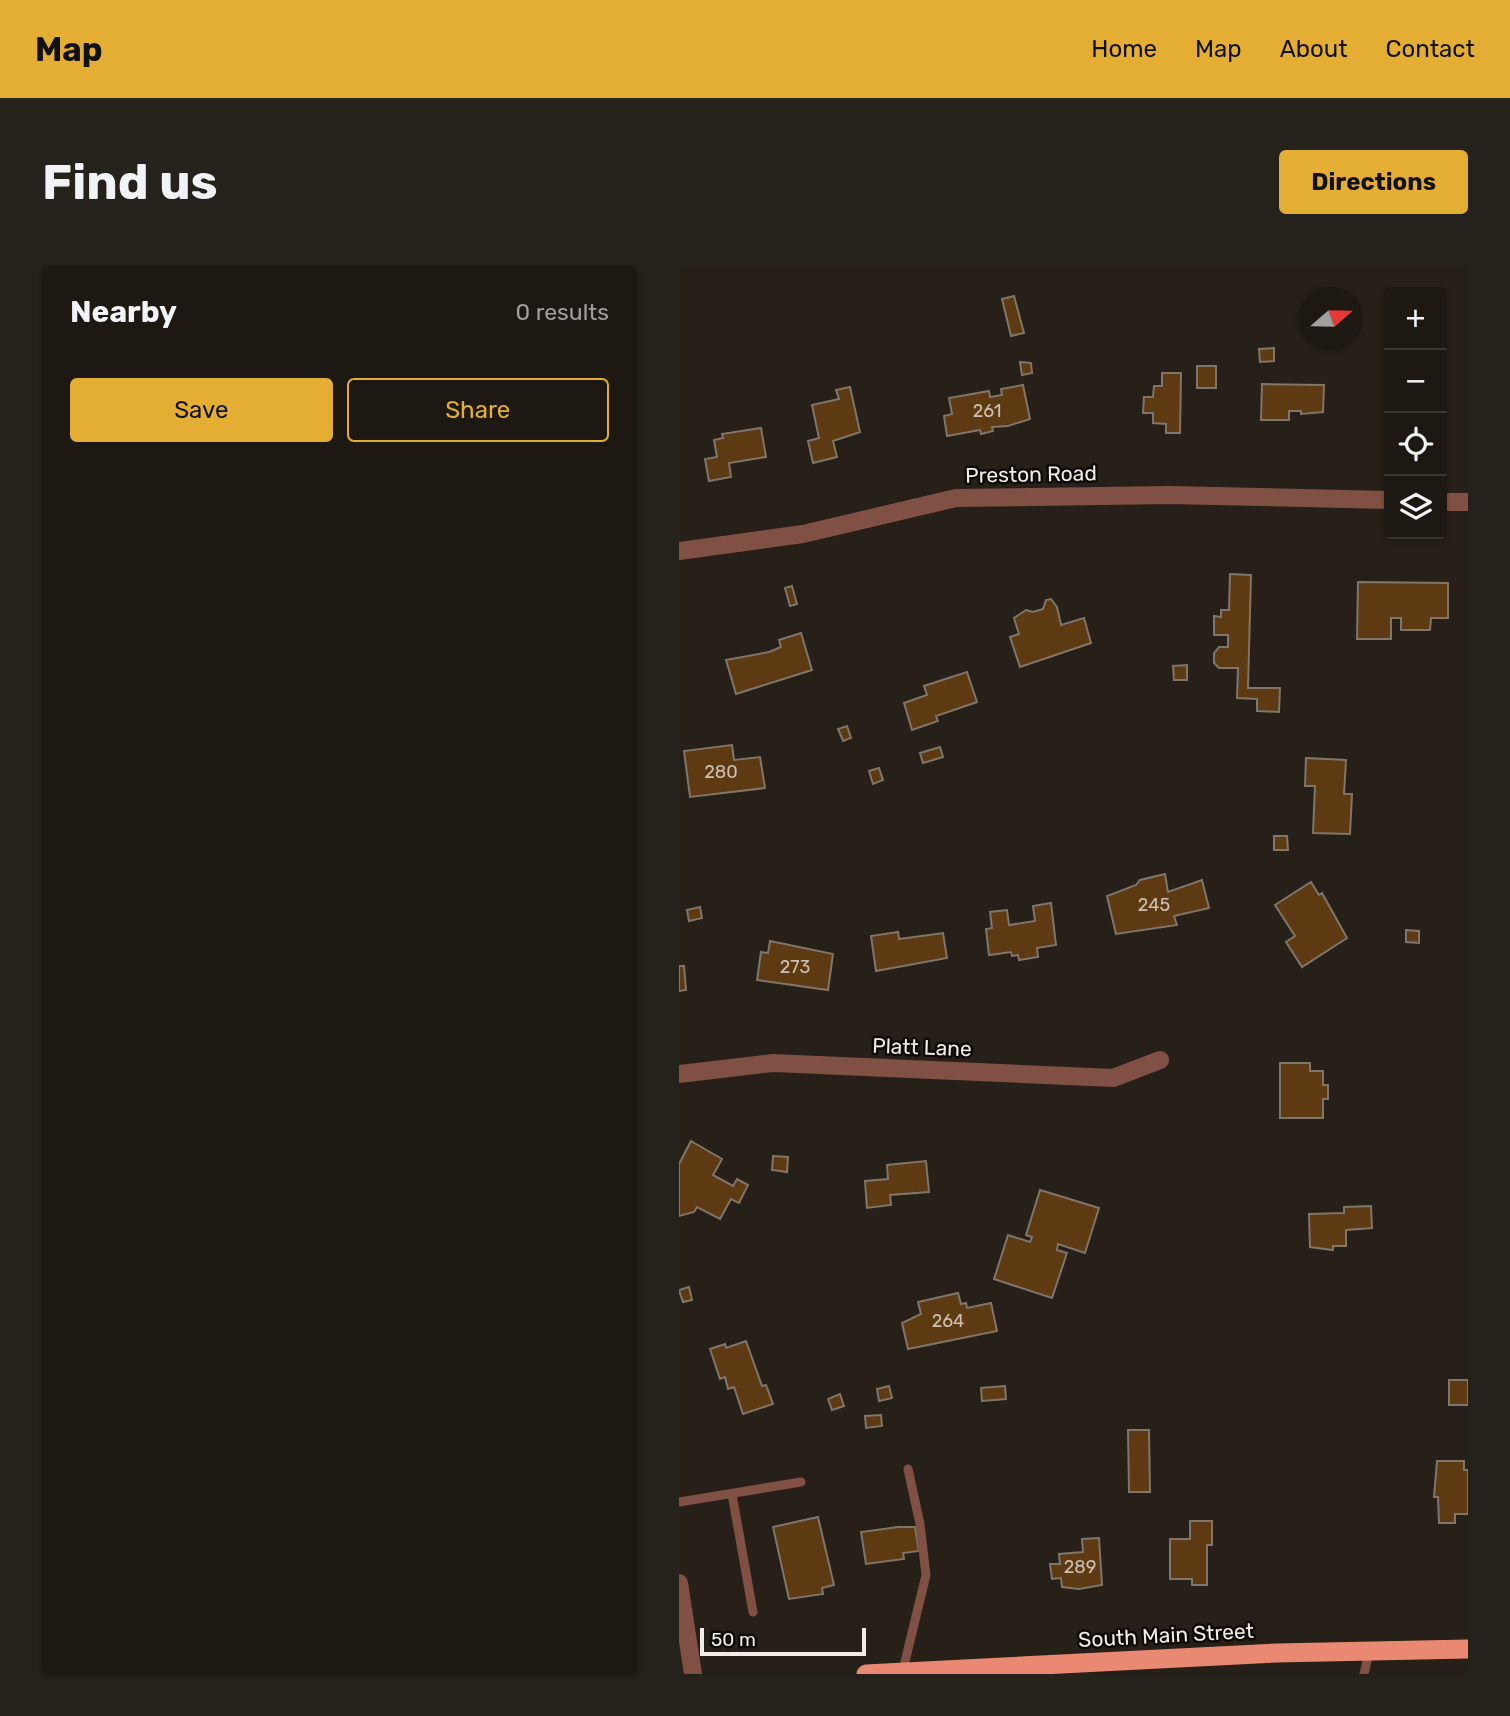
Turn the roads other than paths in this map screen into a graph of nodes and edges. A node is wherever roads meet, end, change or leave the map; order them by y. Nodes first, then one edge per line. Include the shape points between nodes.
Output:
1 (1384, 500) edge
2 (1447, 502) edge
3 (1468, 502) edge
4 (679, 551) edge
5 (1160, 1060) dead end
6 (679, 1074) edge
7 (908, 1468) dead end
8 (801, 1482) dead end
9 (731, 1494) junction
10 (679, 1502) edge
11 (679, 1583) edge
12 (681, 1605) edge
13 (753, 1612) dead end
14 (1468, 1649) edge
15 (1369, 1652) junction
16 (1035, 1669) edge
17 (894, 1672) edge
18 (693, 1674) edge
19 (866, 1674) edge
20 (1364, 1674) edge

1 - 4 street, Preston Road via 1169,495 956,498 803,534
2 - 3 street
5 - 6 street, Platt Lane via 1113,1078 773,1063
7 - 17 lane via 926,1575
8 - 9 lane
9 - 10 lane
9 - 13 lane
11 - 12 street
12 - 18 street
14 - 15 highway, South Main Street
15 - 16 highway, South Main Street
15 - 20 lane
16 - 17 highway, South Main Street
17 - 19 highway, South Main Street

